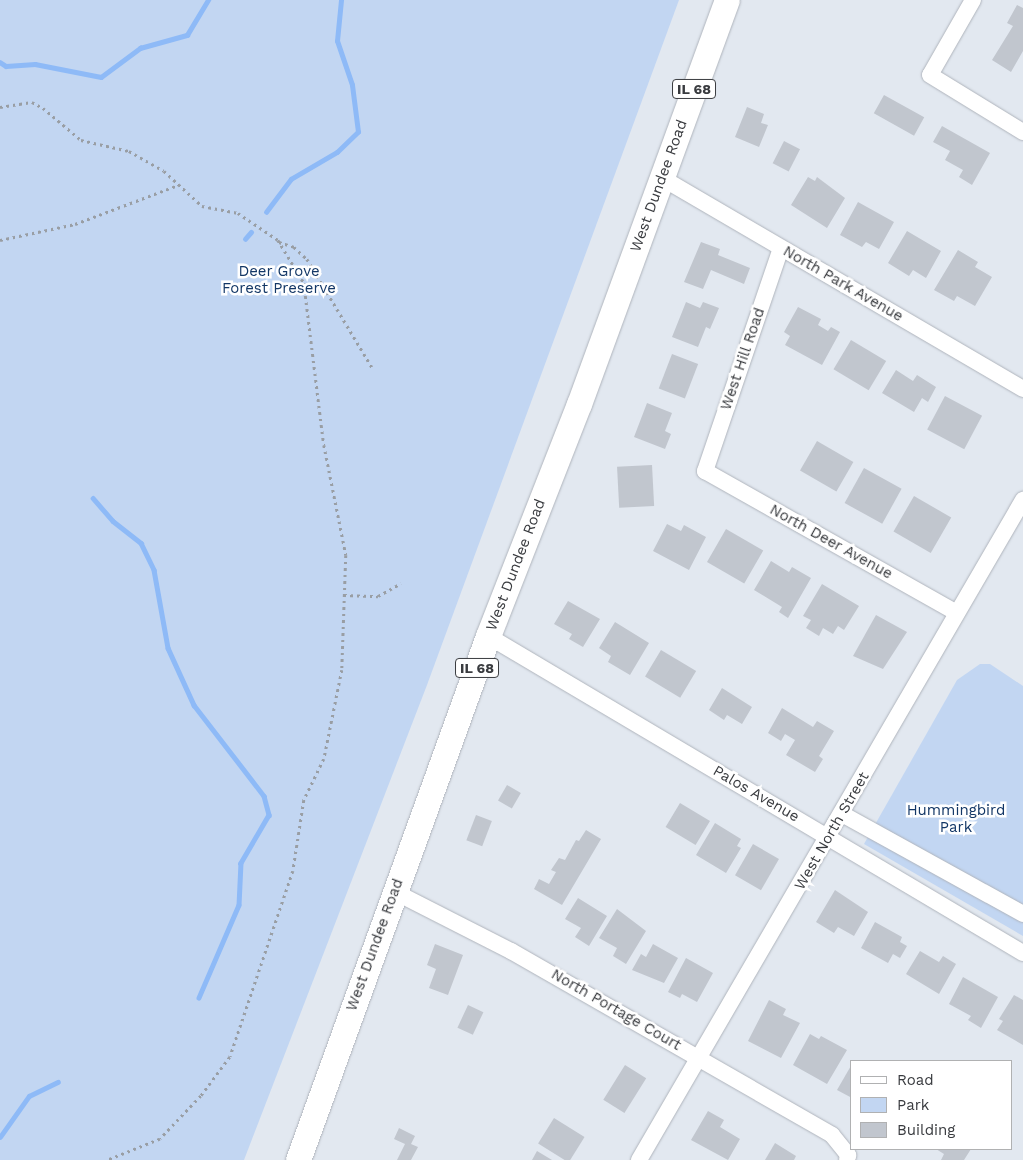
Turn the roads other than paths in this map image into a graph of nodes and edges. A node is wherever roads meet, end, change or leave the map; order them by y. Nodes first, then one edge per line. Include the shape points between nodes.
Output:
1 (726, 0) edge
2 (973, 0) edge
3 (1023, 132) edge
4 (662, 178) junction
5 (781, 248) junction
6 (1023, 389) edge
7 (705, 471) joint
8 (1023, 500) edge
9 (957, 612) junction
10 (488, 636) junction
11 (842, 814) junction
12 (829, 836) junction
13 (395, 892) junction
14 (1023, 914) edge
15 (1023, 953) edge
16 (698, 1057) junction
17 (298, 1160) edge
18 (639, 1160) edge
19 (847, 1160) edge

1 - 4 main road, West Dundee Road / IL 68
2 - 3 street via 930,75
4 - 5 street, North Park Avenue
4 - 10 main road, West Dundee Road / IL 68
5 - 6 street, North Park Avenue
5 - 7 street, West Hill Road
7 - 9 street, North Deer Avenue
8 - 9 street, West North Street
9 - 11 street, West North Street
10 - 12 street, Palos Avenue
10 - 13 main road, West Dundee Road / IL 68
11 - 12 street, West North Street
11 - 14 street
12 - 15 street, Palos Avenue
12 - 16 street, West North Street
13 - 16 street, North Portage Court via 511,951
13 - 17 main road, West Dundee Road / IL 68
16 - 18 street, West North Street
16 - 19 street, North Portage Court via 832,1135 848,1155

